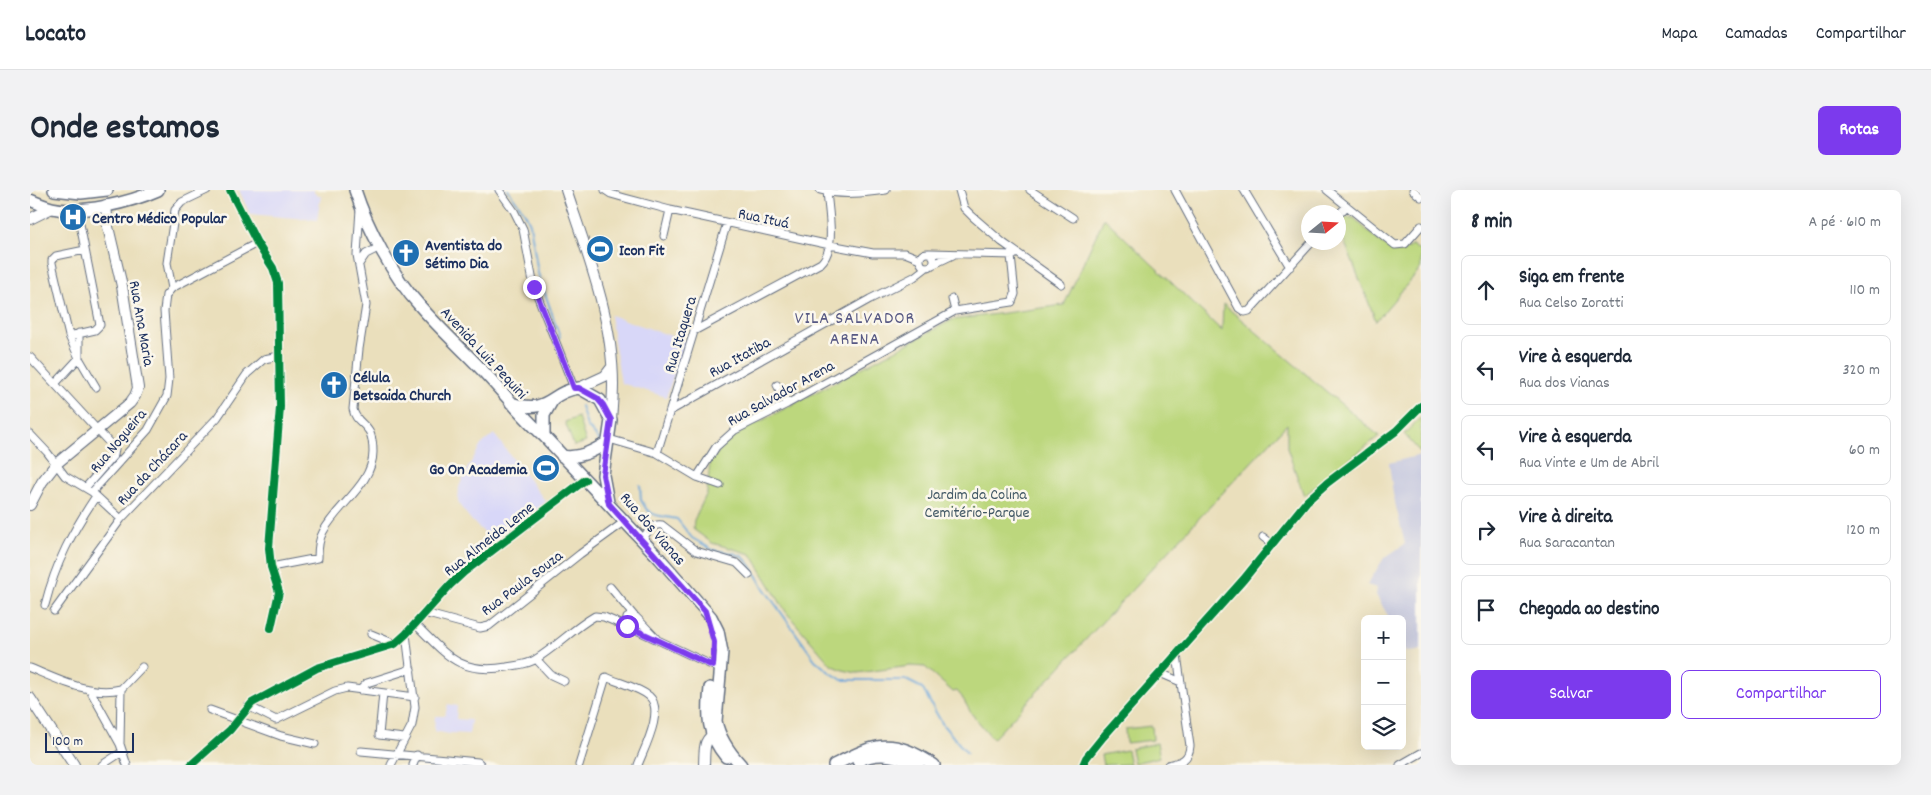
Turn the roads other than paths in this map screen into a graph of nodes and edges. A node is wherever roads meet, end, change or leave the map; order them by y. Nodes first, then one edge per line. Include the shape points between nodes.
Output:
1 (54, 190) edge
2 (107, 190) edge
3 (158, 190) edge
4 (208, 190) edge
5 (230, 190) edge
6 (351, 190) edge
7 (356, 190) edge
8 (499, 190) edge
9 (566, 190) edge
10 (606, 190) edge
11 (886, 190) edge
12 (959, 190) edge
13 (1030, 190) edge
14 (1175, 190) edge
15 (1244, 190) edge
16 (1328, 190) edge
17 (1413, 190) edge
18 (825, 191) edge
19 (81, 193) junction
20 (1421, 197) edge
21 (33, 203) edge
22 (106, 205) junction
23 (360, 205) junction
24 (1347, 206) joint
25 (52, 208) junction
26 (78, 209) junction
27 (670, 210) junction
28 (1073, 218) dead end
29 (30, 219) edge
30 (727, 223) junction
31 (1421, 226) edge
32 (370, 228) junction
33 (358, 235) junction
34 (664, 236) dead end
35 (1002, 242) junction
36 (257, 243) junction
37 (830, 245) junction
38 (375, 249) junction
39 (85, 250) junction
40 (1305, 250) edge
41 (954, 254) junction
42 (924, 255) junction
43 (994, 255) junction
44 (1021, 255) junction
45 (1011, 256) junction
46 (359, 265) junction
47 (929, 266) junction
48 (1290, 267) junction
49 (1061, 284) dead end
50 (172, 288) junction
51 (952, 299) dead end
52 (955, 311) junction
53 (694, 331) junction
54 (79, 334) junction
55 (69, 336) junction
56 (279, 356) junction
57 (30, 357) edge
58 (79, 358) junction
59 (612, 367) junction
60 (55, 384) junction
61 (777, 385) dead end
62 (96, 387) dead end
63 (577, 388) junction
64 (552, 401) junction
65 (511, 403) junction
66 (787, 404) junction
67 (1421, 406) edge
68 (670, 410) junction
69 (611, 420) junction
70 (98, 431) junction
71 (30, 434) edge
72 (544, 436) junction
73 (609, 440) junction
74 (657, 454) junction
75 (562, 456) junction
76 (56, 464) junction
77 (697, 477) junction
78 (586, 480) junction
79 (720, 485) dead end
80 (91, 492) junction
81 (609, 504) junction
82 (30, 505) edge
83 (121, 519) junction
84 (624, 522) junction
85 (1263, 537) dead end
86 (642, 540) junction
87 (1272, 544) junction
88 (271, 567) junction
89 (749, 575) dead end
90 (610, 587) dead end
91 (45, 605) dead end
92 (54, 611) dead end
93 (424, 614) junction
94 (636, 618) junction
95 (415, 624) junction
96 (271, 628) dead end
97 (630, 628) junction
98 (371, 634) dead end
99 (406, 634) junction
100 (658, 640) junction
101 (395, 644) junction
102 (1177, 655) junction
103 (536, 659) junction
104 (142, 667) dead end
105 (30, 668) edge
106 (717, 668) junction
107 (411, 669) junction
108 (1160, 673) junction
109 (564, 681) dead end
110 (1181, 682) junction
111 (121, 689) junction
112 (90, 690) junction
113 (360, 690) junction
114 (383, 693) junction
115 (415, 697) junction
116 (30, 698) edge
117 (246, 708) junction
118 (210, 710) dead end
119 (239, 719) junction
120 (715, 733) junction
121 (404, 740) junction
122 (120, 744) junction
123 (315, 744) dead end
124 (360, 750) dead end
125 (122, 752) junction
126 (398, 752) junction
127 (1421, 753) edge
128 (417, 755) junction
129 (74, 765) edge
130 (102, 765) edge
131 (127, 765) edge
132 (190, 765) edge
133 (391, 765) edge
134 (413, 765) edge
135 (481, 765) edge
136 (580, 765) edge
137 (638, 765) edge
138 (704, 765) edge
139 (733, 765) edge
140 (741, 765) edge
141 (834, 765) edge
142 (850, 765) edge
143 (918, 765) edge
144 (934, 765) edge
145 (1083, 765) edge
146 (1168, 765) edge
147 (1400, 765) edge

1 - 19 main road
2 - 19 main road
3 - 22 main road via 136,199
4 - 50 street via 182,202 175,210 167,263
5 - 36 street
6 - 23 main road, Avenida Luiz Pequini
7 - 23 main road, Avenida Luiz Pequini
8 - 63 street via 523,229 534,287
9 - 59 street, Rua dos Vianas via 602,302
10 - 27 street, Rua Ituá
11 - 18 street via 863,193
12 - 35 street via 964,208
13 - 28 street
14 - 48 street via 1239,308 1249,311
15 - 48 street
16 - 24 street
17 - 20 street
18 - 37 street
19 - 21 main road
21 - 25 main road
22 - 26 main road
22 - 70 street, Rua Ana Maria via 138,388 130,403
23 - 32 main road, Avenida Luiz Pequini
23 - 33 street
24 - 31 street via 1395,245 1405,244
25 - 26 main road
25 - 29 street
26 - 39 street
27 - 30 street, Rua Ituá
27 - 34 street
30 - 37 street, Rua Ituá
30 - 53 street, Rua Itaquera
32 - 33 street
32 - 38 main road, Avenida Luiz Pequini
33 - 38 street via 361,246
33 - 46 street
35 - 43 street
35 - 44 street
36 - 50 street
36 - 56 street via 271,264 278,283
37 - 42 street, Rua Ituá via 873,253
37 - 53 street via 826,259 821,263
38 - 46 street via 362,256
38 - 65 main road, Avenida Luiz Pequini via 420,307
39 - 54 street via 100,325 95,330
39 - 55 street via 56,256 52,260
40 - 48 street
41 - 42 street
41 - 43 street
41 - 47 street, Rua Itatiba
42 - 47 street via 922,264
42 - 47 street via 934,258
43 - 45 street
44 - 45 street
44 - 49 street
45 - 52 street, Rua Salvador Arena via 1015,294 1012,302
46 - 88 street via 366,305 353,409 355,418 370,432 372,461 368,472 323,532 318,558
47 - 68 street, Rua Itatiba
50 - 80 street, Rua Nogueira via 166,295 164,311 169,379 167,396 148,430
51 - 52 street
52 - 66 street, Rua Salvador Arena
53 - 68 street, Rua Itaquera
54 - 55 street
54 - 58 street
55 - 58 street
56 - 83 street, Rua da Chácara via 264,359 247,374 217,418
56 - 88 street via 279,424 269,548
57 - 60 street
58 - 60 street
58 - 62 street
59 - 63 street via 605,376
59 - 69 street, Rua dos Vianas
60 - 70 street
61 - 66 street
63 - 64 main road via 558,395
63 - 69 main road via 600,400
64 - 65 main road via 527,407
64 - 72 main road via 544,415
65 - 72 main road, Avenida Luiz Pequini
66 - 77 street, Rua Salvador Arena via 735,430 716,447
67 - 87 street via 1396,431 1317,490
68 - 74 street, Rua Itaquera
69 - 73 main road, Rua dos Vianas
70 - 76 street, Rua Ana Maria
70 - 80 street via 115,452
71 - 76 street
72 - 75 main road, Avenida Luiz Pequini
73 - 74 street
73 - 75 main road via 588,453
73 - 81 main road, Rua dos Vianas via 603,481
74 - 77 street
75 - 78 main road, Avenida Luiz Pequini
76 - 80 street via 65,476
76 - 82 street, Rua Ana Maria
77 - 79 street
78 - 81 main road, Avenida Luiz Pequini
78 - 93 street, Rua Almeida Leme via 464,572
80 - 83 street
80 - 91 street via 60,556
81 - 84 main road, Rua dos Vianas
83 - 92 street, Rua da Chácara
84 - 86 main road, Rua dos Vianas
84 - 93 street, Rua Paula Souza via 489,626 480,628
85 - 87 street
86 - 89 street via 652,527 662,525 696,551 736,563
86 - 106 main road, Rua dos Vianas via 705,611
87 - 102 street
88 - 96 street via 278,599
90 - 94 street
93 - 95 street, Rua Almeida Leme
94 - 97 street via 627,618 626,624
94 - 100 street
95 - 99 street, Rua Almeida Leme
95 - 103 street via 444,652 468,668 498,668
97 - 100 street
97 - 103 street via 596,616
98 - 101 street
99 - 101 street, Rua Almeida Leme
99 - 107 street
100 - 106 street
101 - 117 street, Rua Almeida Leme via 317,668
102 - 108 street
102 - 110 street
103 - 109 street via 551,675
104 - 111 street
105 - 112 street
106 - 120 main road, Rua dos Vianas via 708,711 708,721
107 - 113 street via 367,683
107 - 115 street
108 - 110 street
108 - 145 street
110 - 146 street via 1190,752 1186,759
111 - 112 street
111 - 122 street
112 - 122 street
113 - 114 street
113 - 117 street via 346,688 335,691 279,720
114 - 115 street
114 - 121 street via 379,735
115 - 121 street via 414,716
116 - 129 street
117 - 119 street, Rua Almeida Leme
118 - 119 street
119 - 123 street via 281,736
119 - 132 street, Rua Almeida Leme
120 - 138 street via 706,742
120 - 139 main road, Rua dos Vianas via 723,753
120 - 140 main road, Rua dos Vianas
121 - 126 street
122 - 125 street
124 - 126 street
125 - 130 street
125 - 131 street
126 - 128 street
126 - 133 street
127 - 147 street
128 - 134 street
128 - 135 street via 478,762
136 - 137 street via 606,677 650,696 655,706 655,720
141 - 144 main road via 871,747 881,746 910,751
142 - 143 main road via 866,757 884,754

